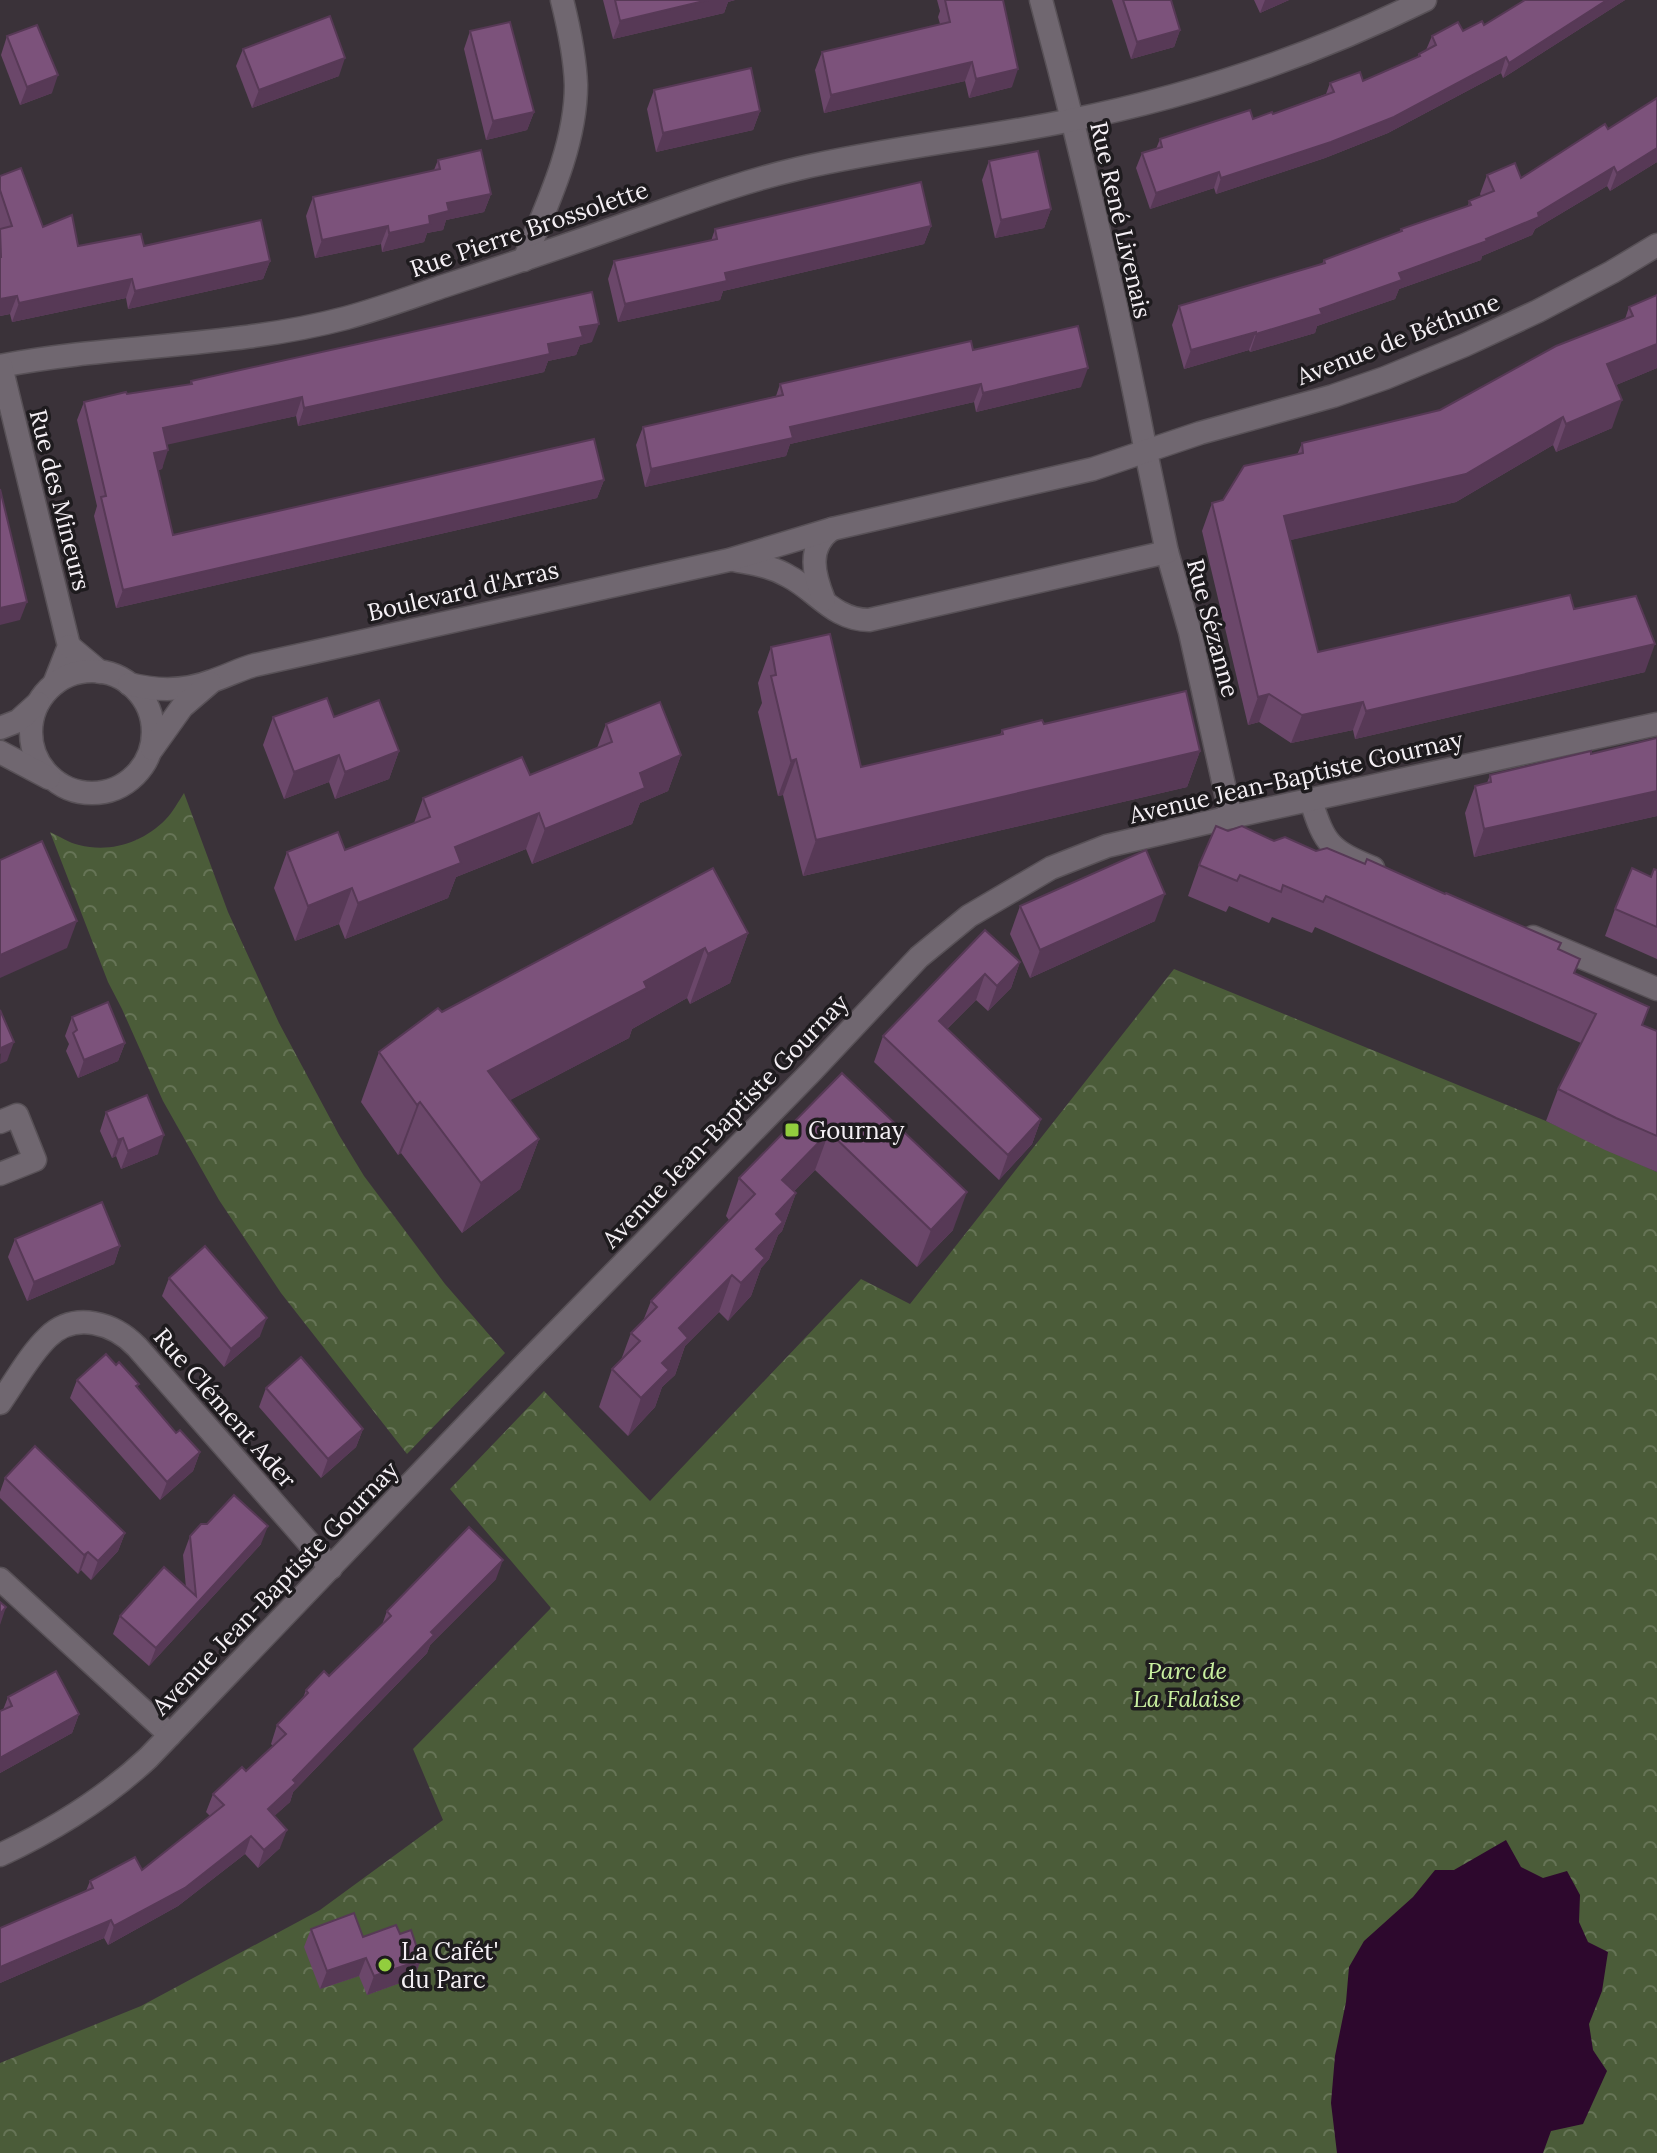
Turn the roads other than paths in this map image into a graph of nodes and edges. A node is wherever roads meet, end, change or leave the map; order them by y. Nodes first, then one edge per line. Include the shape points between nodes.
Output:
1 (562, 0) edge
2 (1041, 0) edge
3 (1425, 0) edge
4 (1071, 120) junction
5 (1657, 245) edge
6 (524, 260) junction
7 (0, 366) edge
8 (1146, 452) junction
9 (832, 529) junction
10 (1167, 552) junction
11 (729, 560) junction
12 (825, 601) junction
13 (69, 646) junction
14 (100, 672) junction
15 (211, 682) junction
16 (54, 684) junction
17 (129, 684) junction
18 (38, 702) junction
19 (1657, 724) edge
20 (0, 728) edge
21 (0, 752) edge
22 (149, 754) junction
23 (55, 781) junction
24 (1311, 801) junction
25 (1231, 817) junction
26 (1398, 879) edge
27 (1513, 928) edge
28 (1657, 989) edge
29 (0, 1122) edge
30 (0, 1174) edge
31 (0, 1403) edge
32 (331, 1568) junction
33 (0, 1579) edge
34 (170, 1735) junction
35 (0, 1855) edge

1 - 6 street via 572,46 575,102 563,157
2 - 4 street, Rue René Livenais
3 - 4 street, Rue Pierre Brossolette via 1296,58 1219,84
4 - 6 street, Rue Pierre Brossolette via 779,173
4 - 8 street, Rue René Livenais
5 - 8 street, Avenue de Béthune via 1550,305 1436,357 1333,396
6 - 7 street, Rue Pierre Brossolette via 311,326
7 - 13 street, Rue des Mineurs
8 - 9 street, Avenue de Béthune
8 - 10 street, Rue Sézanne
9 - 11 street, Boulevard d'Arras
9 - 12 street via 818,543 814,558
10 - 12 street via 869,620 846,617
10 - 25 street, Rue Sézanne
11 - 12 street via 780,571
11 - 15 street, Boulevard d'Arras via 255,665
13 - 14 street
13 - 16 street
14 - 16 street via 76,673
14 - 17 street
15 - 17 street, Boulevard d'Arras via 162,689
15 - 22 street, Boulevard d'Arras via 182,707
16 - 18 street
17 - 22 street via 149,711
18 - 20 street via 18,721
18 - 23 street via 31,740 39,763
19 - 24 street, Avenue Jean-Baptiste Gournay
21 - 23 street
22 - 23 street via 136,774 109,791 77,791
24 - 25 street, Avenue Jean-Baptiste Gournay
24 - 26 street via 1331,846
25 - 32 street, Avenue Jean-Baptiste Gournay via 1069,860 989,903 934,942
27 - 28 street
29 - 30 street via 17,1115 35,1160
31 - 32 street, Rue Clément Ader via 59,1329 85,1322 119,1330
32 - 34 street, Avenue Jean-Baptiste Gournay
33 - 34 street
34 - 35 street, Avenue Jean-Baptiste Gournay via 114,1788

